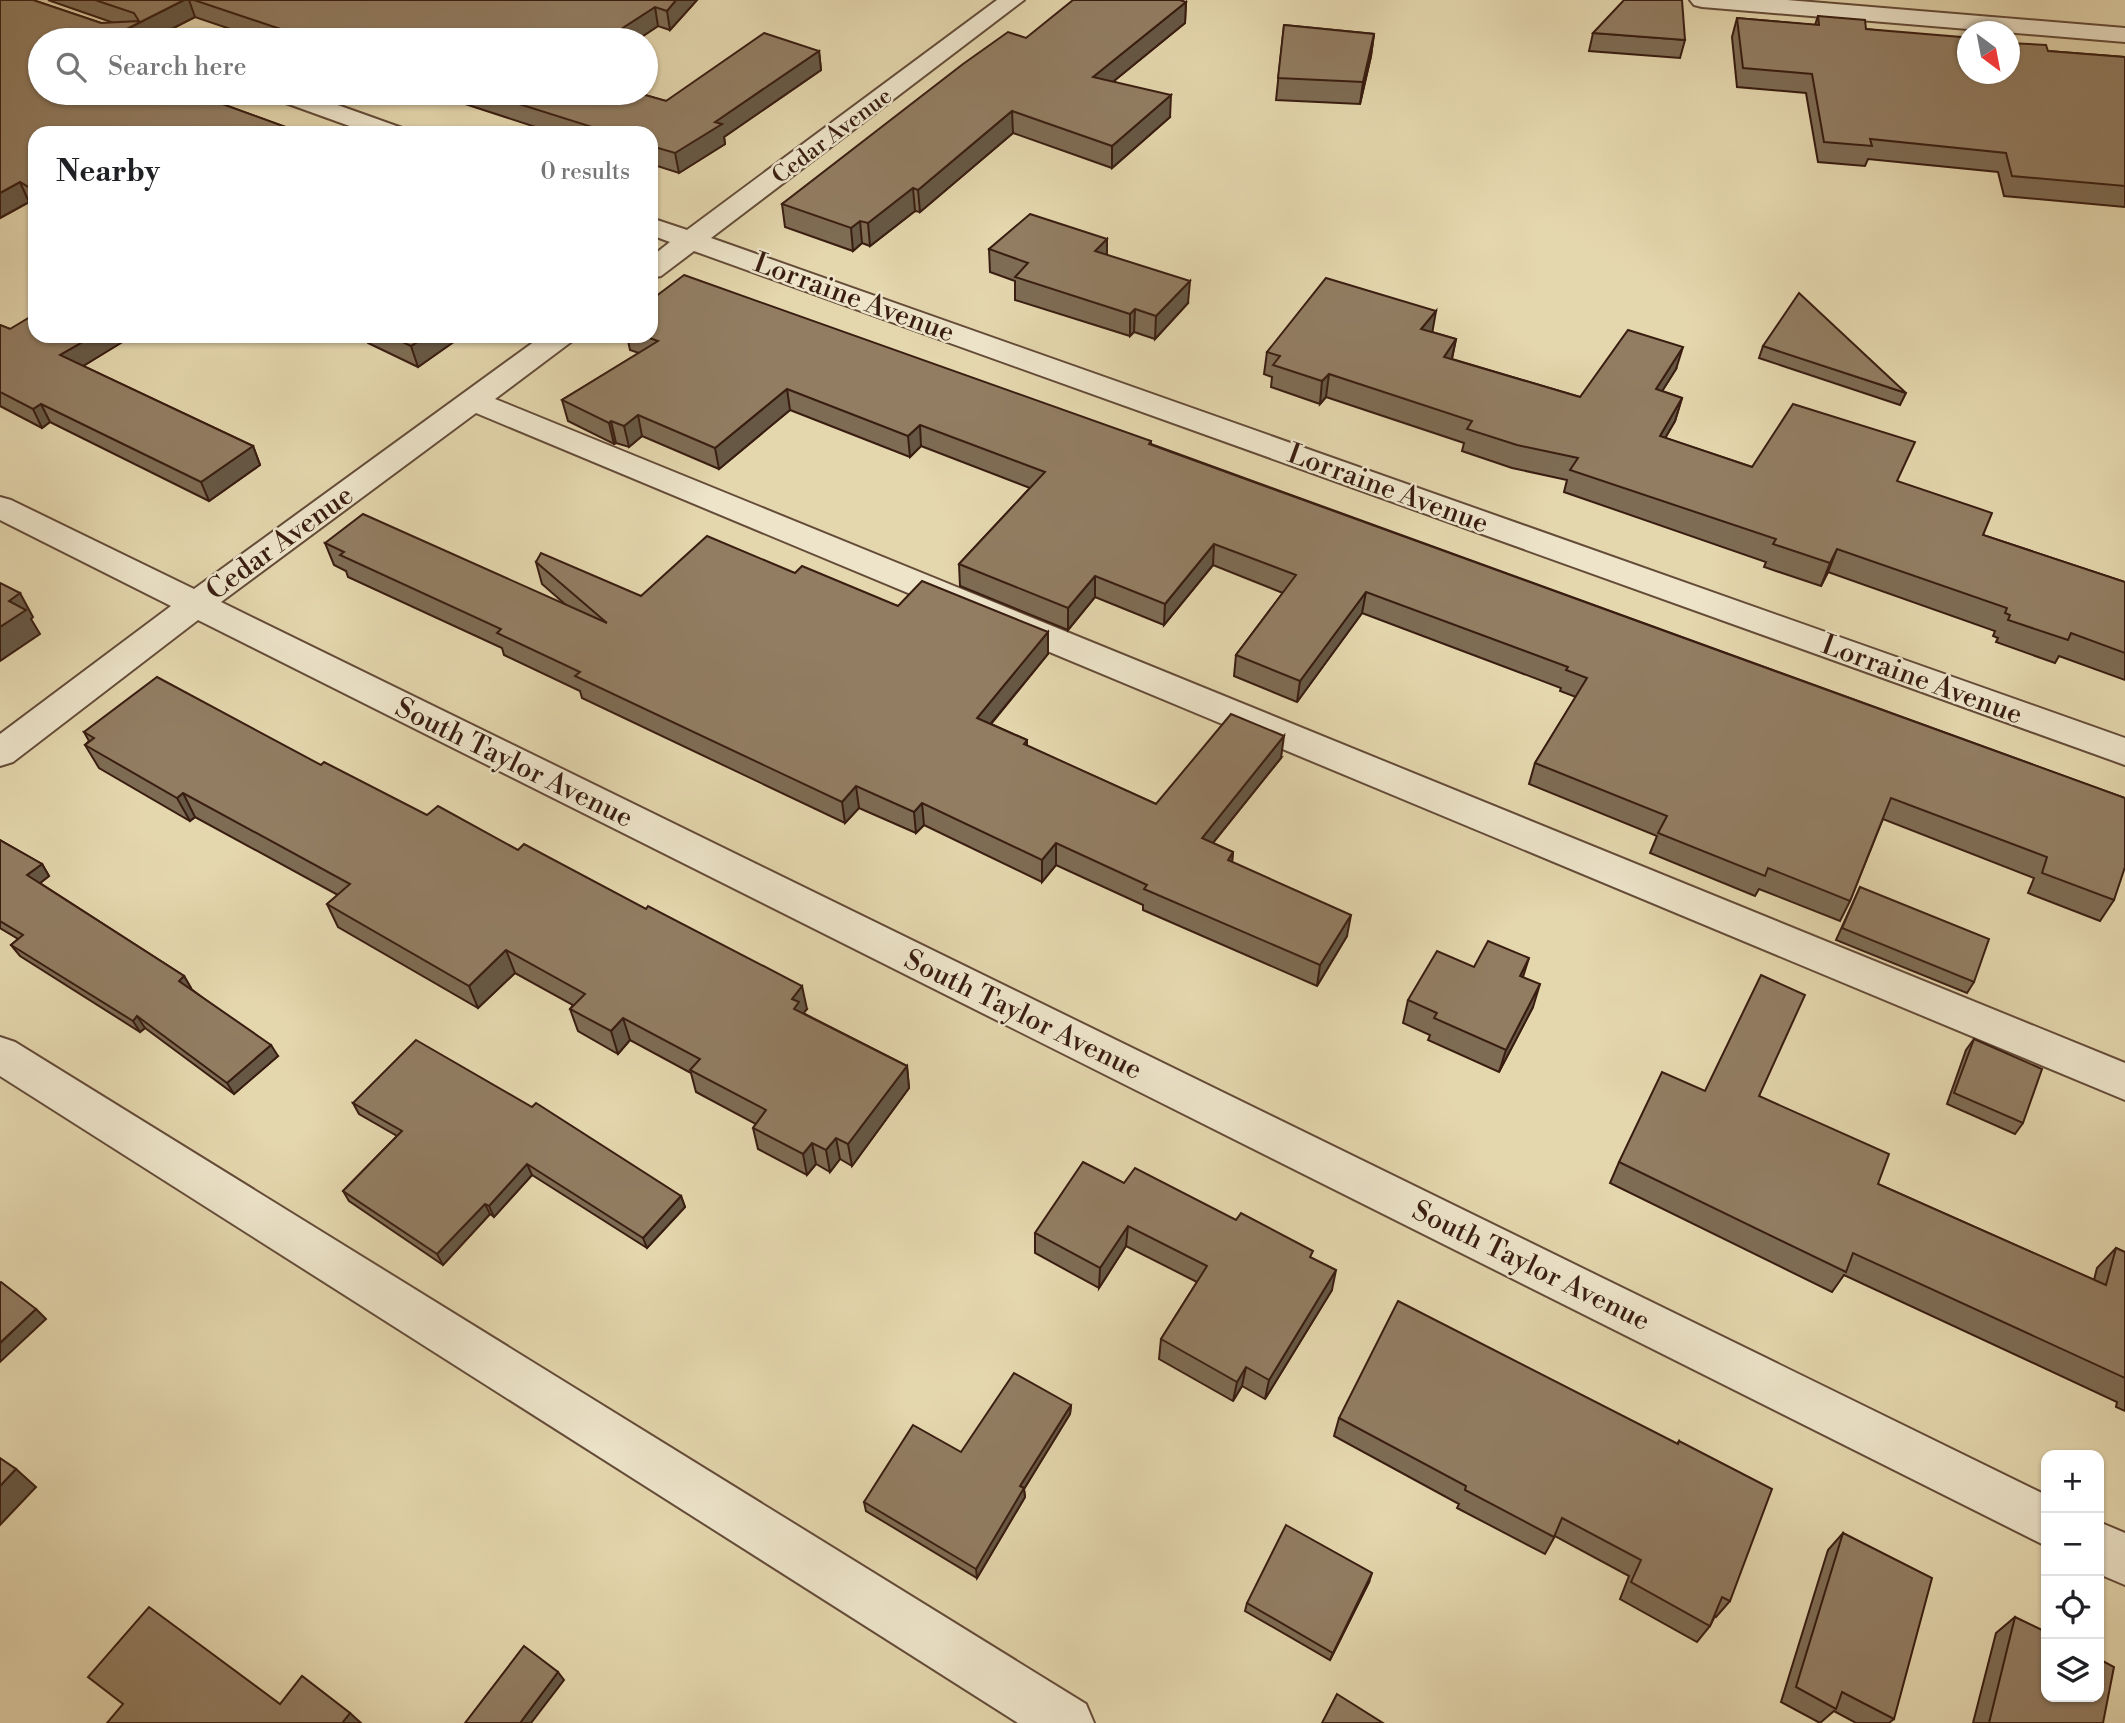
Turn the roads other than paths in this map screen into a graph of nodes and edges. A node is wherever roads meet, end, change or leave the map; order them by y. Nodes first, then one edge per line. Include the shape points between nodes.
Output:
1 (1012, 0) edge
2 (1702, 0) edge
3 (2125, 35) edge
4 (315, 105) edge
5 (373, 126) edge
6 (658, 228) edge
7 (691, 240) junction
8 (658, 265) edge
9 (552, 343) edge
10 (473, 401) junction
11 (0, 507) edge
12 (195, 606) junction
13 (2125, 752) edge
14 (0, 753) edge
15 (0, 1054) edge
16 (2125, 1082) edge
17 (2041, 1519) edge
18 (2104, 1550) edge
19 (2125, 1560) edge
20 (1067, 1723) edge

1 - 7 street, Cedar Avenue
2 - 3 street
4 - 5 street
6 - 7 street, Lorraine Avenue
7 - 8 street, Cedar Avenue
7 - 13 street, Lorraine Avenue
9 - 10 street, Cedar Avenue
10 - 12 street, Cedar Avenue
10 - 16 street
11 - 12 street, South Taylor Avenue
12 - 14 street, Cedar Avenue
12 - 17 street, South Taylor Avenue
15 - 20 street
18 - 19 street

